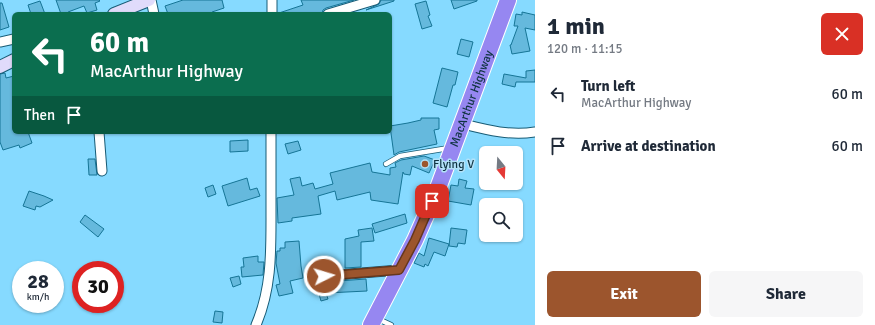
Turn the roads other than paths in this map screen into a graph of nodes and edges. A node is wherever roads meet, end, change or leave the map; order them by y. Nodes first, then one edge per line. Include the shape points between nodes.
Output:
1 (150, 0) edge
2 (272, 0) edge
3 (375, 0) edge
4 (508, 0) edge
5 (119, 12) edge
6 (153, 12) edge
7 (272, 12) edge
8 (335, 12) edge
9 (12, 40) edge
10 (0, 42) edge
11 (12, 61) edge
12 (0, 67) edge
13 (463, 124) junction
14 (535, 132) edge
15 (99, 134) edge
16 (271, 134) edge
17 (454, 147) junction
18 (386, 164) dead end
19 (102, 171) dead end
20 (399, 270) junction
21 (324, 276) dead end
22 (373, 321) edge
23 (256, 325) edge
24 (391, 325) edge

1 - 5 street
1 - 6 street
2 - 7 street
3 - 8 street
4 - 13 highway, MacArthur Highway
9 - 10 street
11 - 12 street
13 - 14 street via 499,133
13 - 17 highway, MacArthur Highway
15 - 19 street
16 - 23 street via 270,276 267,295
17 - 18 lane via 400,156
17 - 20 highway, MacArthur Highway via 415,240
20 - 21 street
20 - 22 highway, MacArthur Highway
22 - 24 lane

